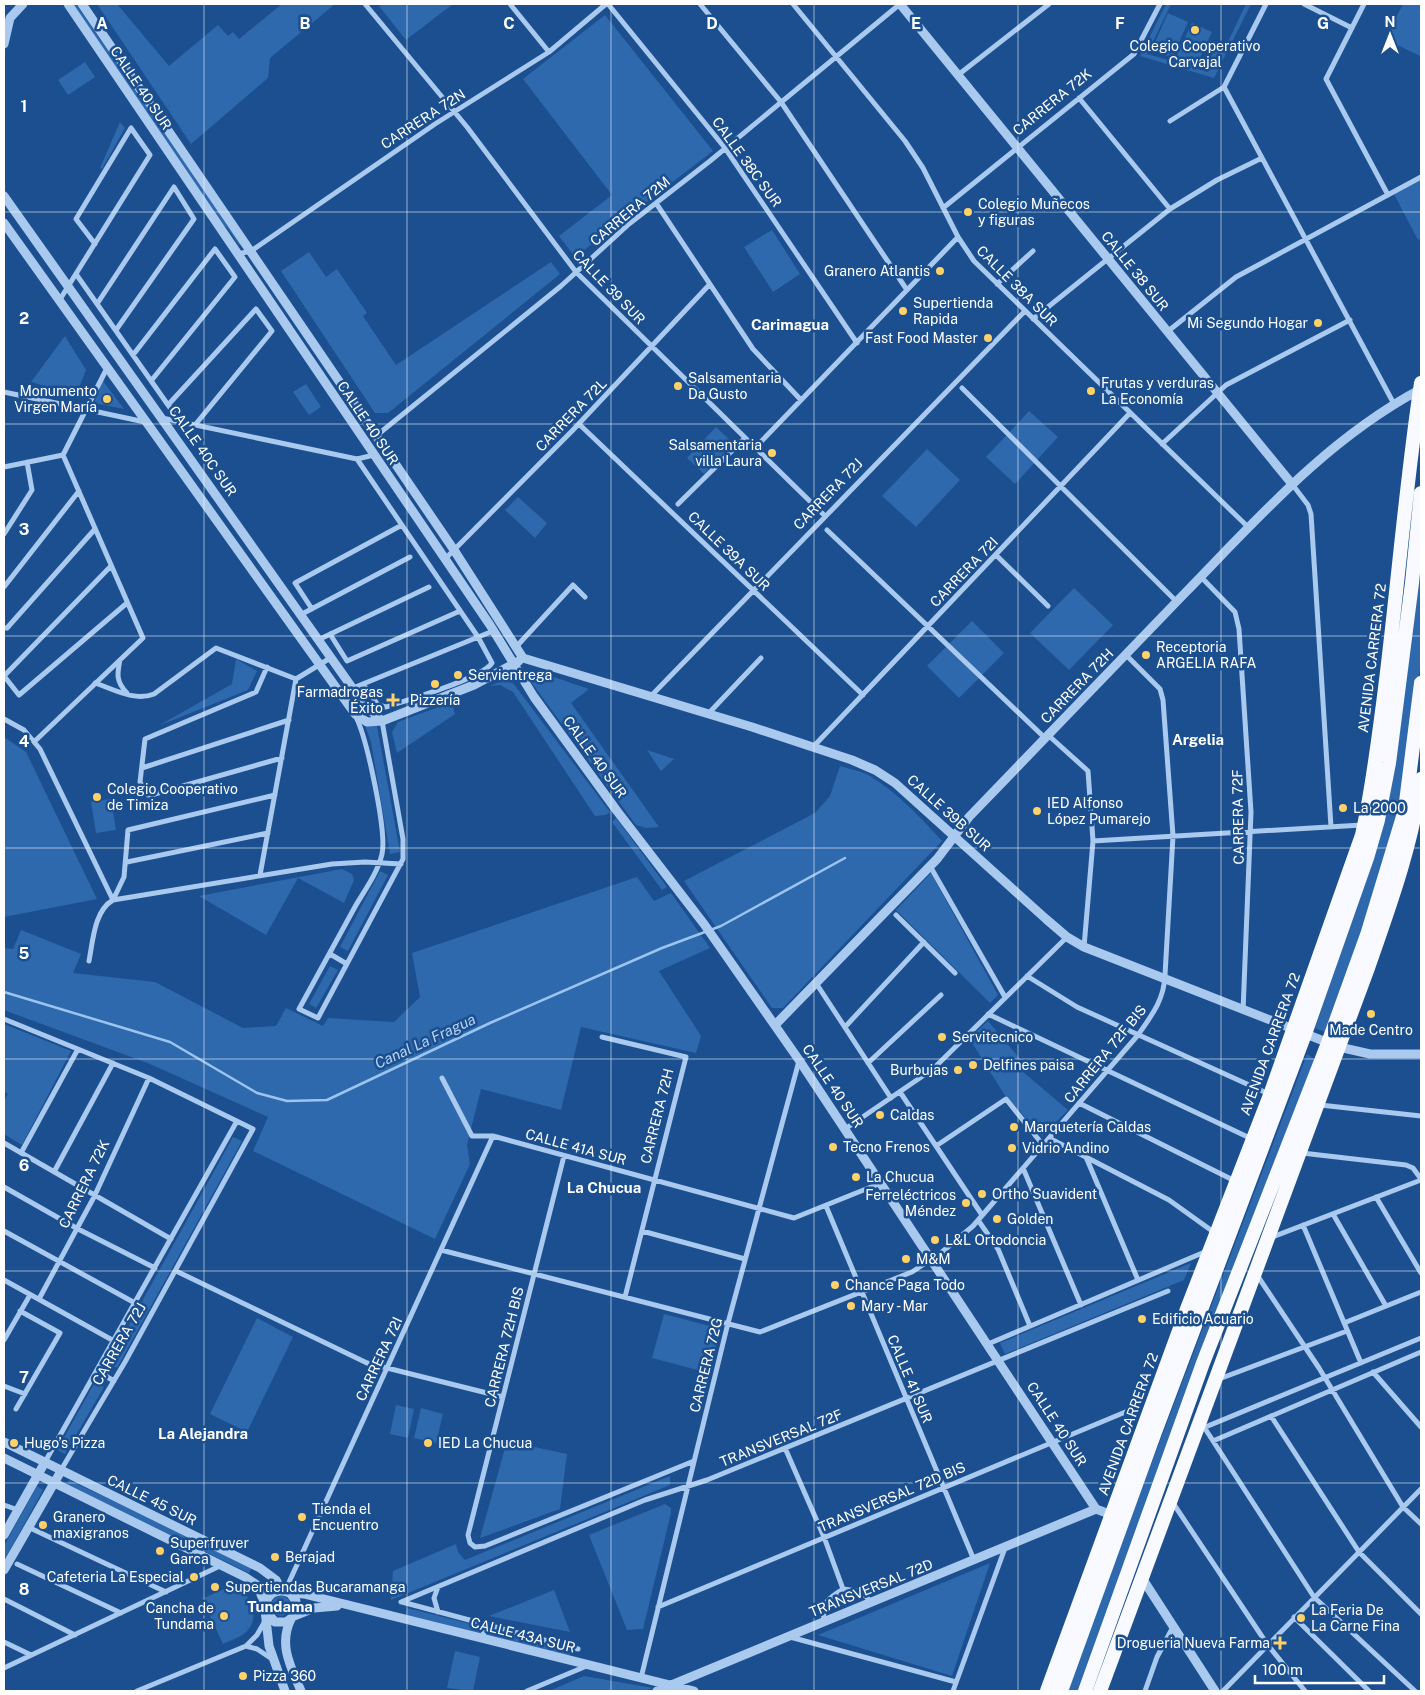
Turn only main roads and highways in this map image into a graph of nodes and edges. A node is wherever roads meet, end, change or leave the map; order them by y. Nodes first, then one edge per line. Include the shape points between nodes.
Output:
1 (1421, 387) edge
2 (1421, 493) edge
3 (1421, 683) edge
4 (1421, 779) edge
5 (1418, 820) edge
6 (1299, 1032) junction
7 (1333, 1045) junction
8 (1253, 1139) junction
9 (1254, 1175) junction
10 (1247, 1294) junction
11 (1221, 1318) junction
12 (1108, 1632) junction
13 (1076, 1651) junction
14 (1048, 1691) edge
15 (1061, 1691) edge
16 (1085, 1691) edge
17 (1100, 1691) edge

1 - 6 highway, AVENIDA CARRERA 72 via 1372,790
2 - 6 highway, AVENIDA CARRERA 72 via 1383,797 1367,858
3 - 7 highway via 1409,787 1399,832
4 - 5 highway
5 - 7 highway via 1400,877
6 - 8 highway, AVENIDA CARRERA 72
6 - 9 highway, AVENIDA CARRERA 72
7 - 10 highway via 1318,1105
7 - 11 highway
8 - 9 highway
8 - 14 highway, AVENIDA CARRERA 72
9 - 13 highway, AVENIDA CARRERA 72 via 1170,1389
10 - 11 highway
10 - 17 highway via 1214,1381 1200,1429
11 - 12 highway
12 - 16 highway
12 - 17 highway
13 - 14 highway
13 - 15 highway, AVENIDA CARRERA 72

